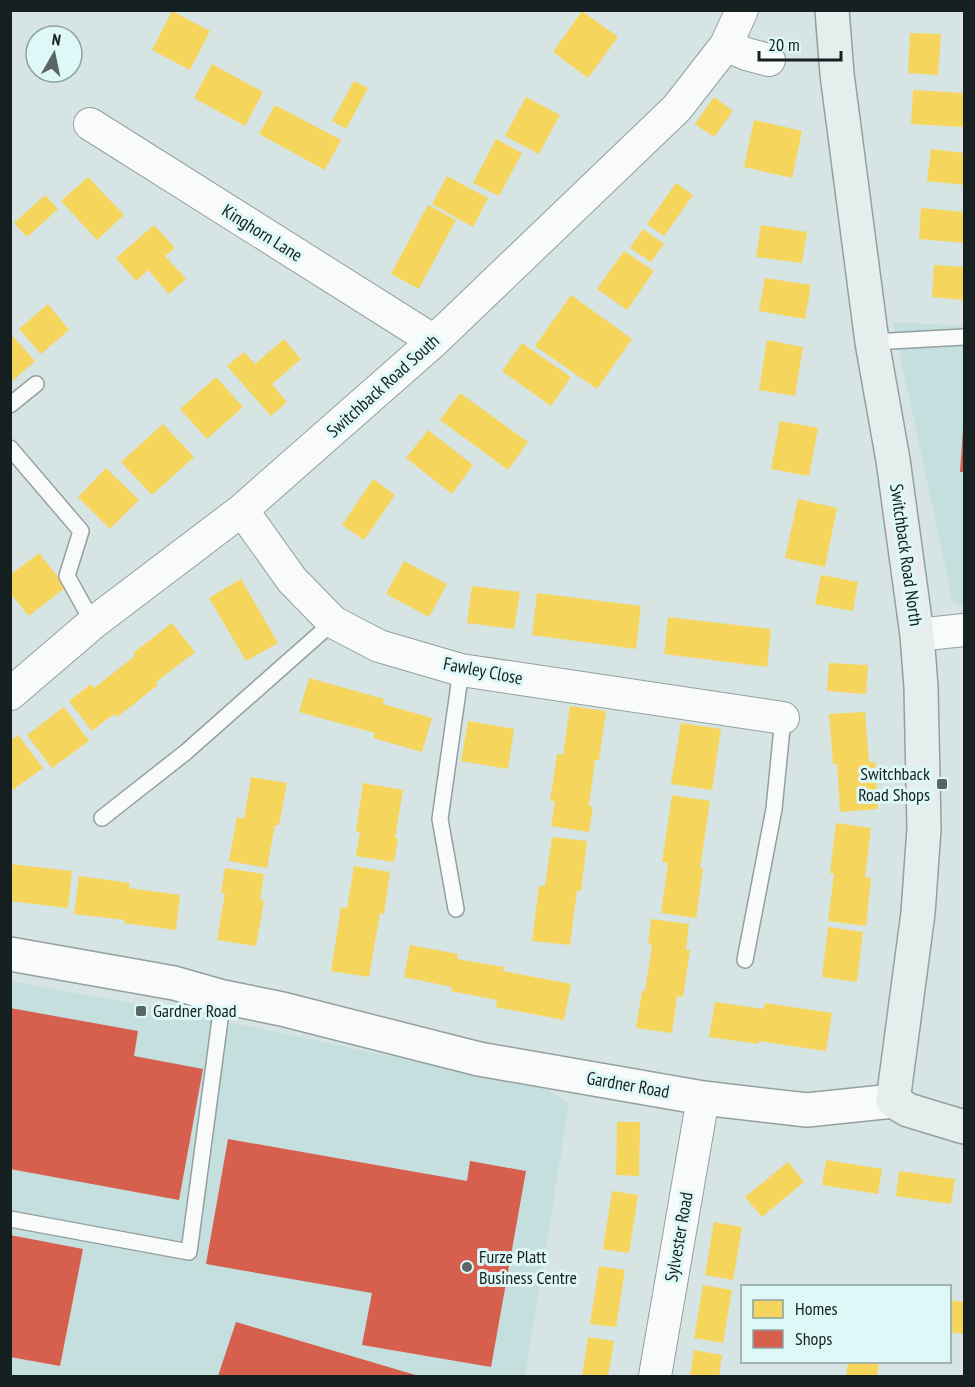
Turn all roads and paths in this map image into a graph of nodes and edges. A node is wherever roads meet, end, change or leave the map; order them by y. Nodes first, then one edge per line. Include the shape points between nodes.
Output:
1 (742, 10) edge
2 (832, 10) edge
3 (726, 45) junction
4 (769, 60) dead end
5 (90, 124) dead end
6 (964, 336) edge
7 (434, 342) junction
8 (872, 342) junction
9 (36, 384) dead end
10 (10, 405) edge
11 (10, 448) edge
12 (242, 510) junction
13 (93, 622) junction
14 (333, 622) junction
15 (964, 630) edge
16 (917, 635) junction
17 (461, 670) junction
18 (10, 694) edge
19 (783, 718) joint
20 (102, 818) dead end
21 (456, 909) dead end
22 (10, 954) edge
23 (745, 960) dead end
24 (223, 997) junction
25 (703, 1098) junction
26 (893, 1101) junction
27 (964, 1127) edge
28 (10, 1219) edge
29 (655, 1377) edge

1 - 3 street, Switchback Road South
2 - 8 main road, Switchback Road North
3 - 4 street
3 - 7 street, Switchback Road South via 678,108
5 - 7 street, Kinghorn Lane
6 - 8 lane
7 - 12 street, Switchback Road South
8 - 16 main road, Switchback Road North
9 - 10 lane
11 - 13 lane via 81,531 67,576
12 - 13 street, Switchback Road South
12 - 14 street, Fawley Close via 292,580
13 - 18 street, Switchback Road South
14 - 17 street, Fawley Close via 380,646
14 - 20 lane via 186,752
15 - 16 street
16 - 26 main road, Switchback Road North via 924,829 918,913
17 - 19 street, Fawley Close
17 - 21 lane via 440,819
19 - 23 lane via 774,809
22 - 24 street, Gardner Road via 174,983
24 - 25 street, Gardner Road via 479,1059
24 - 28 lane via 189,1251
25 - 26 street, Gardner Road via 807,1110
25 - 29 street, Sylvester Road
26 - 27 main road via 908,1110

